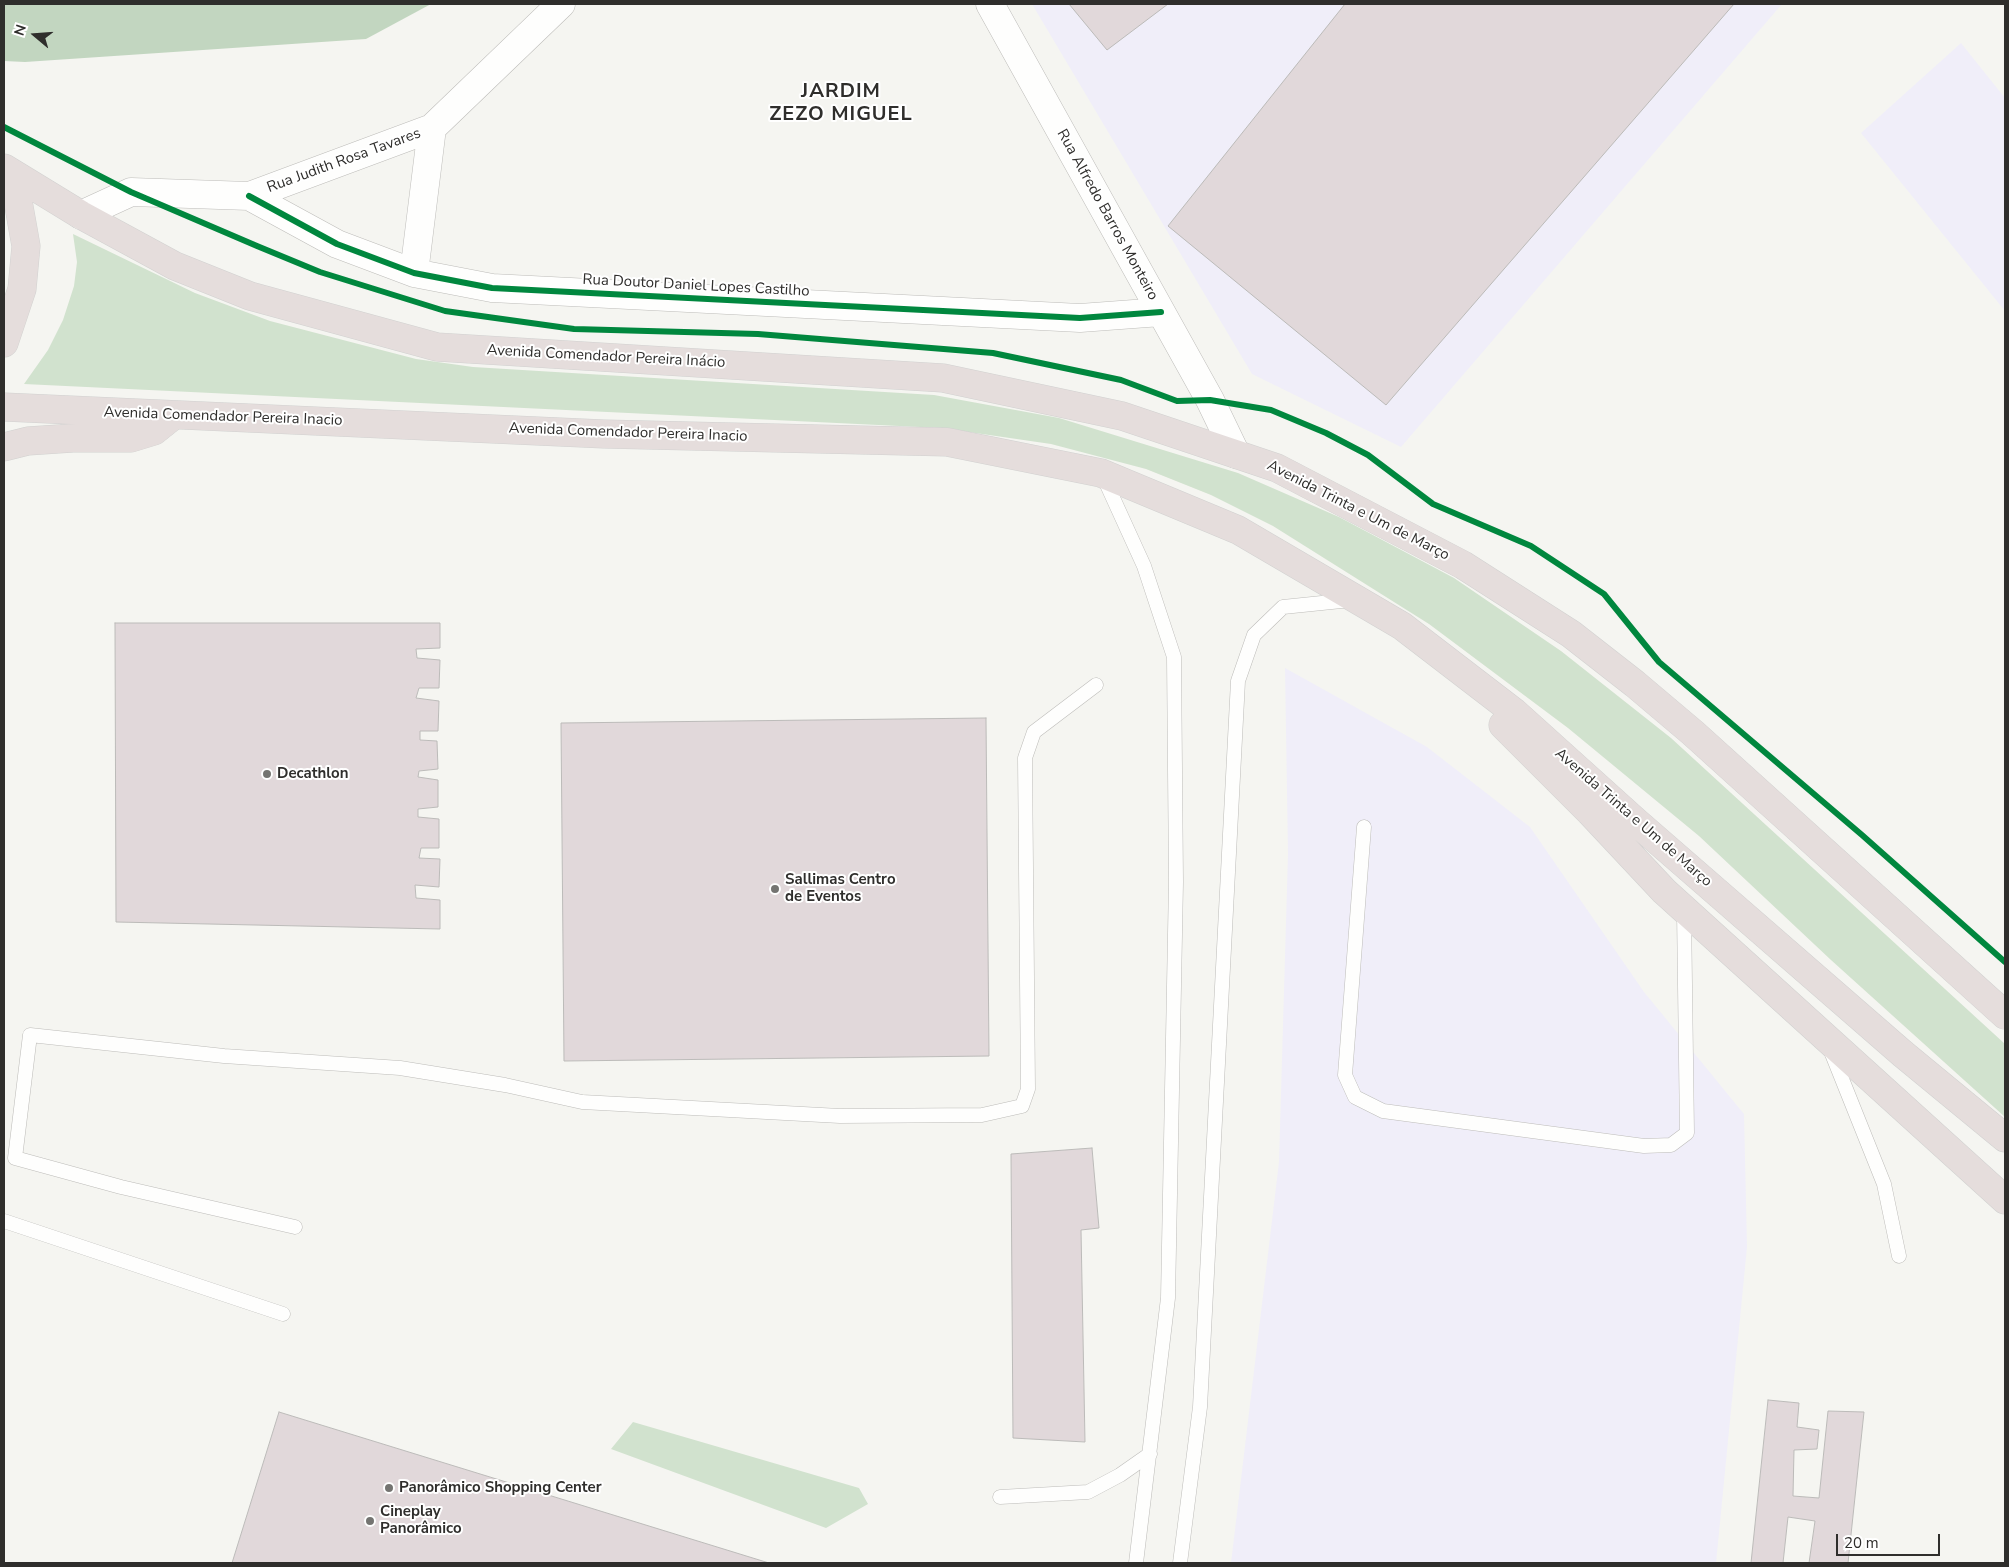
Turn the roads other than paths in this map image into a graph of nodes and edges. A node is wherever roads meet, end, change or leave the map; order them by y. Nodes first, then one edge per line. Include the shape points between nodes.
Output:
1 (561, 4) edge
2 (990, 4) edge
3 (432, 128) junction
4 (4, 168) edge
5 (4, 173) edge
6 (249, 196) junction
7 (82, 215) junction
8 (414, 273) junction
9 (1161, 312) junction
10 (4, 343) edge
11 (4, 407) edge
12 (174, 415) junction
13 (4, 447) edge
14 (1236, 454) junction
15 (1101, 473) junction
16 (1238, 530) joint
17 (1354, 600) junction
18 (1402, 626) junction
19 (1096, 685) dead end
20 (1364, 827) dead end
21 (1684, 910) junction
22 (2005, 1015) edge
23 (1825, 1037) junction
24 (2005, 1138) edge
25 (2005, 1200) edge
26 (4, 1221) edge
27 (295, 1227) dead end
28 (1899, 1256) dead end
29 (283, 1314) dead end
30 (1150, 1454) junction
31 (1000, 1497) dead end
32 (1136, 1563) edge
33 (1180, 1563) edge

1 - 3 street, Rua Judith Rosa Tavares
2 - 9 street, Rua Alfredo Barros Monteiro
3 - 6 street, Rua Judith Rosa Tavares
3 - 8 street
4 - 7 highway, Avenida Comendador Pereira Inácio
5 - 10 highway via 18,200 26,246 22,289
6 - 7 street, Rua Judith Rosa Tavares via 131,192
6 - 8 street, Rua Doutor Daniel Lopes Castilho via 337,244
7 - 14 highway, Avenida Comendador Pereira Inácio via 174,266 250,296 437,347 943,378 1122,416
8 - 9 street, Rua Doutor Daniel Lopes Castilho via 492,288 1080,318
9 - 14 street, Rua Alfredo Barros Monteiro
11 - 12 highway, Avenida Comendador Pereira Inacio
12 - 13 highway via 154,431 131,438 64,439
12 - 15 highway, Avenida Comendador Pereira Inacio via 604,434 947,442
14 - 22 highway, Avenida Trinta e Um de Março via 1277,468 1464,565 1571,634 1693,733
15 - 16 highway, Avenida Comendador Pereira Inacio
15 - 30 lane via 1144,566 1174,657 1176,882 1168,1298
16 - 17 highway, Avenida Trinta e Um de Março
17 - 18 highway, Avenida Trinta e Um de Março
17 - 33 lane via 1283,607 1254,635 1238,681 1200,1407
18 - 21 highway
18 - 24 highway, Avenida Trinta e Um de Março via 1514,712 1903,1054
19 - 27 lane via 1034,732 1025,758 1028,1089 1022,1106 982,1115 840,1116 582,1102 400,1068 224,1056 30,1035 15,1158 121,1187
20 - 21 lane via 1345,1075 1355,1097 1384,1111 1644,1146 1671,1145 1688,1133
21 - 23 highway
23 - 25 highway
23 - 28 lane via 1884,1184
26 - 29 lane
30 - 31 lane via 1088,1492
30 - 32 lane

